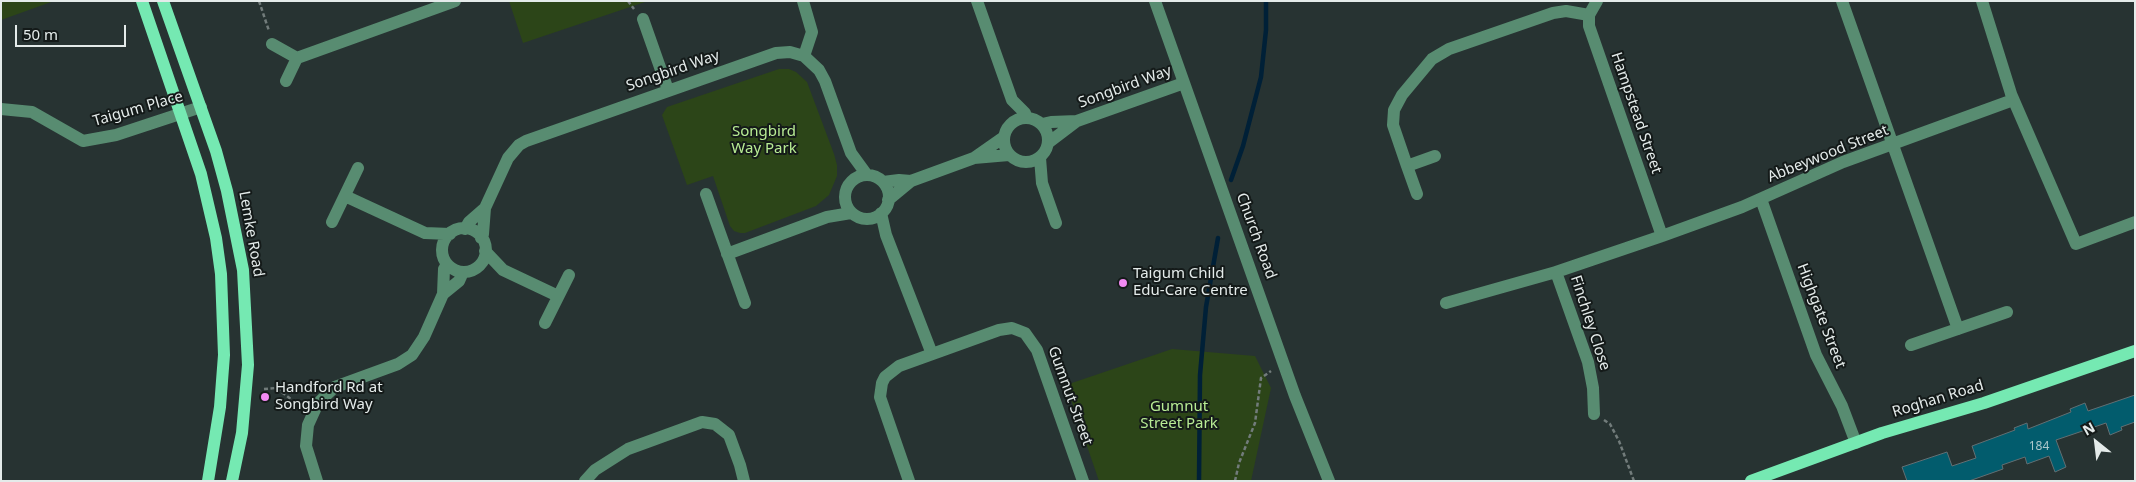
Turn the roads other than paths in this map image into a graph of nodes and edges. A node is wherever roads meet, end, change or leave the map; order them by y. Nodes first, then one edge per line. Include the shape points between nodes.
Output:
1 (142, 1) edge
2 (163, 1) edge
3 (455, 1) edge
4 (803, 1) edge
5 (977, 1) edge
6 (1155, 1) edge
7 (1597, 1) edge
8 (1842, 1) edge
9 (1982, 1) edge
10 (1589, 15) junction
11 (643, 20) dead end
12 (272, 44) road end
13 (804, 56) junction
14 (297, 58) junction
15 (286, 81) dead end
16 (1184, 83) junction
17 (668, 90) junction
18 (1012, 100) junction
19 (2013, 100) junction
20 (201, 107) junction
21 (1, 109) edge
22 (181, 114) junction
23 (1026, 118) junction
24 (1078, 121) junction
25 (1012, 123) junction
26 (1042, 124) junction
27 (1004, 137) junction
28 (1048, 144) junction
29 (1893, 144) junction
30 (851, 153) junction
31 (1009, 155) junction
32 (1435, 156) dead end
33 (974, 158) junction
34 (1040, 158) junction
35 (1026, 162) junction
36 (1407, 166) junction
37 (358, 168) dead end
38 (867, 175) junction
39 (854, 180) junction
40 (911, 181) junction
41 (883, 182) junction
42 (1042, 183) junction
43 (706, 194) dead end
44 (1417, 194) dead end
45 (345, 196) junction
46 (1761, 199) junction
47 (845, 200) junction
48 (888, 200) junction
49 (484, 208) junction
50 (852, 212) junction
51 (876, 216) junction
52 (827, 217) junction
53 (332, 222) dead end
54 (2135, 222) edge
55 (1056, 223) dead end
56 (465, 229) junction
57 (425, 233) junction
58 (450, 234) junction
59 (1662, 236) junction
60 (481, 238) junction
61 (442, 248) junction
62 (485, 251) junction
63 (727, 254) junction
64 (446, 264) junction
65 (477, 268) junction
66 (502, 270) junction
67 (463, 272) junction
68 (1556, 272) junction
69 (568, 275) dead end
70 (443, 294) junction
71 (558, 296) junction
72 (745, 303) dead end
73 (1446, 303) dead end
74 (2007, 312) dead end
75 (545, 323) dead end
76 (1958, 329) junction
77 (1911, 345) dead end
78 (2135, 351) edge
79 (932, 354) junction
80 (1594, 414) road end
81 (1856, 443) junction
82 (208, 481) edge
83 (232, 481) edge
84 (316, 481) edge
85 (585, 481) edge
86 (744, 481) edge
87 (909, 481) edge
88 (1083, 481) edge
89 (1329, 481) edge
90 (1751, 481) edge

1 - 22 main road
2 - 20 main road, Lemke Road
3 - 14 street
4 - 13 street via 812,32
5 - 18 street
6 - 16 street, Church Road
7 - 10 street
8 - 29 street
9 - 19 street
10 - 36 street via 1566,11 1553,13 1449,49 1432,59 1402,95 1394,110 1393,125
10 - 59 street, Hampstead Street via 1591,32
11 - 17 street
12 - 14 street
13 - 17 street, Songbird Way via 776,53
13 - 30 street via 822,75
14 - 15 street
16 - 24 street, Songbird Way
16 - 89 street, Church Road via 1295,396
17 - 49 street, Songbird Way via 519,145 508,158
18 - 23 street
18 - 25 street
19 - 29 street, Abbeywood Street
19 - 54 street via 2076,244
20 - 22 street, Taigum Place
20 - 83 main road, Lemke Road via 232,210 243,270 248,365 246,401
21 - 22 street, Taigum Place via 32,112 83,140 116,135
22 - 82 main road via 208,205 221,274 224,355 220,407
23 - 25 street
23 - 26 street
24 - 26 street, Songbird Way
24 - 28 street, Songbird Way
25 - 27 street
26 - 28 street
27 - 31 street
27 - 33 street
28 - 34 street
29 - 46 street, Abbeywood Street via 1826,169
29 - 76 street
30 - 38 street
30 - 39 street
31 - 33 street
31 - 35 street
32 - 36 street
33 - 40 street
34 - 35 street
34 - 42 street
35 - 42 street
36 - 44 street
37 - 45 street
38 - 39 street
38 - 41 street
39 - 47 street via 847,189
40 - 41 street
40 - 48 street
41 - 48 street
42 - 55 street
43 - 63 street
45 - 53 street
45 - 57 street
46 - 59 street, Abbeywood Street
46 - 81 street, Highgate Street via 1816,355 1842,406
47 - 50 street
47 - 52 street
48 - 51 street
49 - 56 street, Songbird Way
49 - 60 street, Songbird Way
50 - 51 street via 865,218
50 - 52 street
51 - 79 street
52 - 63 street
56 - 58 street
56 - 60 street
57 - 58 street
57 - 61 street via 434,245
58 - 61 street
59 - 68 street, Abbeywood Street
60 - 62 street
61 - 64 street
62 - 65 street
62 - 66 street
63 - 72 street
64 - 67 street
64 - 70 street
65 - 66 street
65 - 67 street
66 - 71 street
67 - 70 street via 459,281
68 - 73 street, Abbeywood Street
68 - 80 street, Finchley Close via 1588,362
69 - 71 street
70 - 84 street via 424,337 412,355 398,364 335,387 308,411 306,446
71 - 75 street
74 - 76 street
76 - 77 street
78 - 81 main road, Roghan Road
79 - 87 street, Gumnut Street via 892,370 880,390 882,405
79 - 88 street, Gumnut Street via 1005,328 1025,333 1036,350
81 - 90 main road, Roghan Road
85 - 86 street via 595,470 628,449 702,422 715,424 726,431

